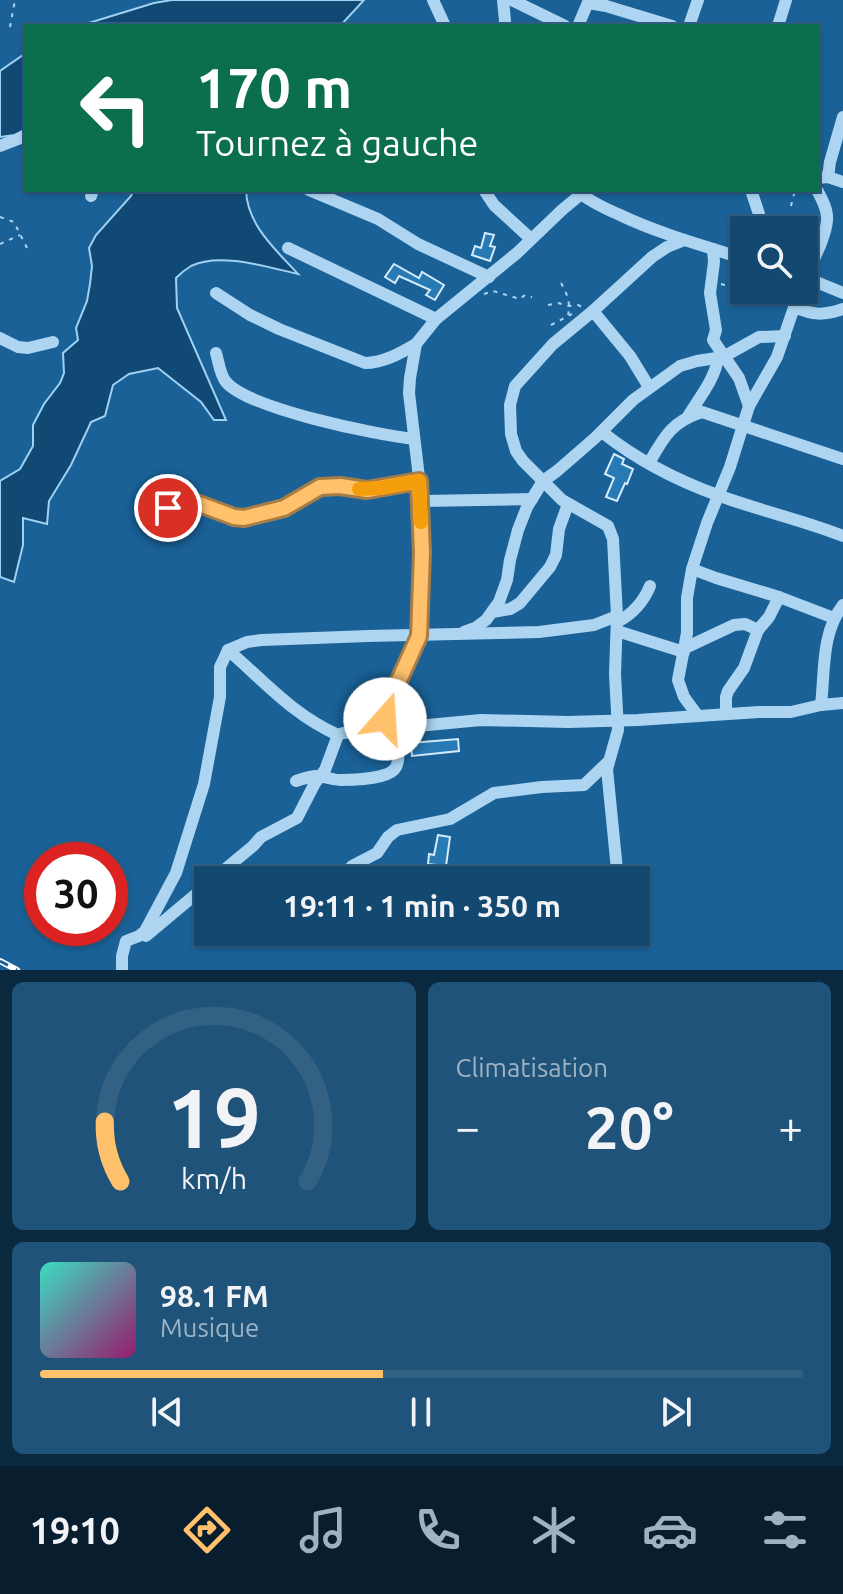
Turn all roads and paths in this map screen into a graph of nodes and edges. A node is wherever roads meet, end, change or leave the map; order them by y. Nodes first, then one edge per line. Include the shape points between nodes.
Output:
1 (15, 0) edge
2 (433, 0) edge
3 (503, 0) edge
4 (512, 0) edge
5 (698, 0) edge
6 (786, 0) edge
7 (588, 1) edge
8 (444, 24) edge
9 (504, 24) edge
10 (561, 24) edge
11 (579, 24) edge
12 (665, 24) edge
13 (690, 24) edge
14 (779, 24) edge
15 (10, 27) dead end
16 (843, 117) edge
17 (24, 137) edge
18 (0, 146) edge
19 (823, 178) edge
20 (843, 182) edge
21 (314, 192) edge
22 (485, 192) edge
23 (584, 192) edge
24 (752, 192) edge
25 (794, 192) edge
26 (818, 192) edge
27 (791, 206) dead end
28 (759, 216) edge
29 (0, 217) edge
30 (20, 235) junction
31 (531, 239) junction
32 (682, 241) junction
33 (0, 244) edge
34 (818, 247) edge
35 (288, 248) dead end
36 (713, 249) junction
37 (29, 252) dead end
38 (730, 252) edge
39 (489, 277) junction
40 (561, 283) dead end
41 (712, 283) junction
42 (818, 286) edge
43 (216, 293) dead end
44 (843, 293) edge
45 (469, 294) junction
46 (532, 297) dead end
47 (548, 305) dead end
48 (569, 306) junction
49 (791, 306) junction
50 (588, 309) junction
51 (843, 309) edge
52 (436, 319) junction
53 (574, 327) junction
54 (785, 336) junction
55 (0, 338) edge
56 (53, 342) dead end
57 (416, 344) junction
58 (216, 353) dead end
59 (721, 358) junction
60 (649, 387) junction
61 (749, 406) junction
62 (687, 418) junction
63 (743, 426) junction
64 (602, 432) junction
65 (414, 439) junction
66 (843, 459) edge
67 (649, 463) junction
68 (419, 481) junction
69 (543, 481) junction
70 (718, 495) junction
71 (532, 499) junction
72 (421, 501) junction
73 (568, 504) junction
74 (160, 513) dead end
75 (843, 536) edge
76 (692, 569) junction
77 (650, 586) dead end
78 (779, 597) junction
79 (843, 605) edge
80 (493, 612) junction
81 (834, 618) junction
82 (617, 623) junction
83 (758, 630) junction
84 (461, 634) junction
85 (419, 636) junction
86 (228, 650) junction
87 (684, 650) junction
88 (843, 703) edge
89 (821, 705) junction
90 (726, 714) junction
91 (698, 716) junction
92 (618, 720) junction
93 (388, 730) junction
94 (338, 735) junction
95 (608, 762) junction
96 (320, 776) junction
97 (296, 781) dead end
98 (229, 866) edge
99 (352, 866) edge
100 (616, 866) edge
101 (194, 895) edge
102 (136, 938) junction
103 (122, 970) edge

1 - 15 path
2 - 8 street
3 - 9 street
4 - 10 street
5 - 13 street
6 - 14 street
7 - 11 street
7 - 12 street
16 - 19 street
17 - 18 street
19 - 20 street
21 - 39 street
22 - 31 street
23 - 31 street
23 - 32 street via 597,205
24 - 28 street
25 - 27 path
26 - 34 street via 828,218
29 - 30 path via 14,222
30 - 33 path
30 - 37 path
31 - 39 street
32 - 36 street
32 - 50 street via 659,252
35 - 52 street
36 - 38 street
36 - 41 street
39 - 45 street
40 - 48 path
41 - 49 path
41 - 59 street via 713,340
42 - 44 street
43 - 57 street via 279,329 365,363
45 - 46 path via 493,291
45 - 52 street
47 - 48 path
48 - 50 path
48 - 53 path
49 - 51 street via 814,314
49 - 54 street
50 - 53 street
50 - 60 street via 630,356
52 - 57 street
53 - 69 street via 529,369 512,393 516,451
54 - 59 street via 759,337
54 - 61 street
55 - 56 street via 28,348
57 - 65 street via 410,378
58 - 65 street via 225,381 252,398 299,416
59 - 60 street via 680,366
59 - 61 street via 739,378
59 - 62 street
60 - 64 street
61 - 63 street
62 - 63 street via 702,412
62 - 67 street via 667,434
63 - 66 street
63 - 70 street
64 - 67 street
64 - 69 street
65 - 68 street
67 - 70 street
68 - 72 street
68 - 74 street via 367,490 320,487 284,508 244,518 183,500
69 - 71 street
69 - 73 street
70 - 75 street
70 - 76 street
71 - 72 street
71 - 80 street
72 - 85 street
73 - 80 street via 550,567 520,603
73 - 82 street via 608,526 616,557
76 - 78 street
76 - 87 street
77 - 82 street via 638,606
78 - 81 street
78 - 83 street
79 - 81 street
80 - 84 street
81 - 89 street via 825,648
82 - 84 street
82 - 87 street
82 - 92 street
83 - 87 street via 734,625
83 - 90 street via 744,668 728,691
84 - 85 street
85 - 86 street via 262,640
85 - 93 street via 385,719
86 - 94 street via 282,701
86 - 102 street via 220,667 220,697 204,784 176,873
87 - 91 street via 678,680
88 - 89 street
89 - 90 street via 791,712
90 - 91 street
91 - 92 street
92 - 93 street via 481,720
92 - 95 street
93 - 94 street
93 - 96 street via 399,757 392,772 338,780
94 - 96 street
95 - 99 street via 584,785 494,793 450,819 392,833 377,853
95 - 100 street
96 - 97 street
96 - 98 street via 297,818 261,837
101 - 102 street via 151,933
102 - 103 street via 124,945

